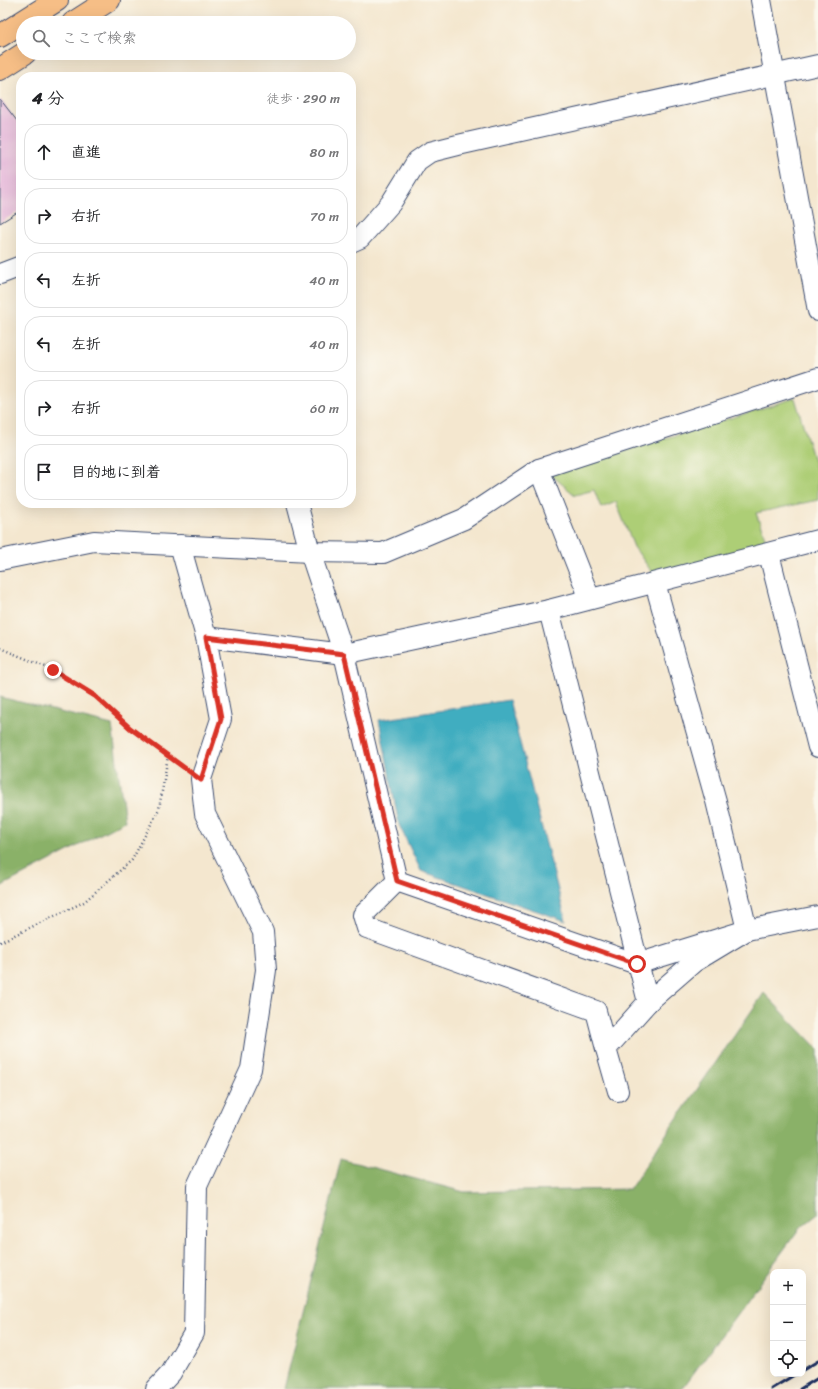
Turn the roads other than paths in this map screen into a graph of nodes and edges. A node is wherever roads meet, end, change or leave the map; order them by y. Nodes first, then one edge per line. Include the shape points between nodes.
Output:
1 (56, 0) edge
2 (109, 0) edge
3 (760, 0) edge
4 (31, 16) edge
5 (83, 16) edge
6 (16, 26) edge
7 (0, 36) edge
8 (16, 59) edge
9 (818, 65) edge
10 (0, 69) edge
11 (774, 74) junction
12 (356, 240) edge
13 (16, 268) edge
14 (0, 274) edge
15 (818, 311) edge
16 (818, 378) edge
17 (539, 469) junction
18 (298, 508) edge
19 (818, 540) edge
20 (180, 545) junction
21 (310, 552) junction
22 (769, 554) junction
23 (0, 560) edge
24 (656, 583) junction
25 (590, 599) junction
26 (549, 610) junction
27 (206, 637) junction
28 (344, 654) junction
29 (818, 747) edge
30 (397, 881) junction
31 (818, 916) edge
32 (747, 930) junction
33 (637, 964) junction
34 (648, 1002) junction
35 (606, 1049) junction
36 (618, 1091) dead end
37 (156, 1389) edge

1 - 4 main road
2 - 5 main road
3 - 11 street
6 - 7 main road
8 - 10 main road
9 - 11 street
11 - 12 street via 430,152 417,161 391,203
11 - 15 street
13 - 14 street
16 - 17 street
17 - 21 street via 464,519 383,553
17 - 25 street
18 - 21 street
19 - 22 street
20 - 21 street
20 - 23 street via 94,541
20 - 27 street
21 - 28 street
22 - 24 street
22 - 29 street
24 - 25 street
24 - 32 street via 716,801
25 - 26 street
26 - 28 street
26 - 33 street
27 - 28 street
27 - 37 street via 221,719 201,780 205,814 263,932 266,970 251,1069 197,1186 194,1333 171,1373
28 - 30 street
30 - 33 street
30 - 35 street via 363,915 367,928 596,1011
31 - 32 street
32 - 33 street
32 - 34 street via 694,962
33 - 34 street
34 - 35 street
35 - 36 street

